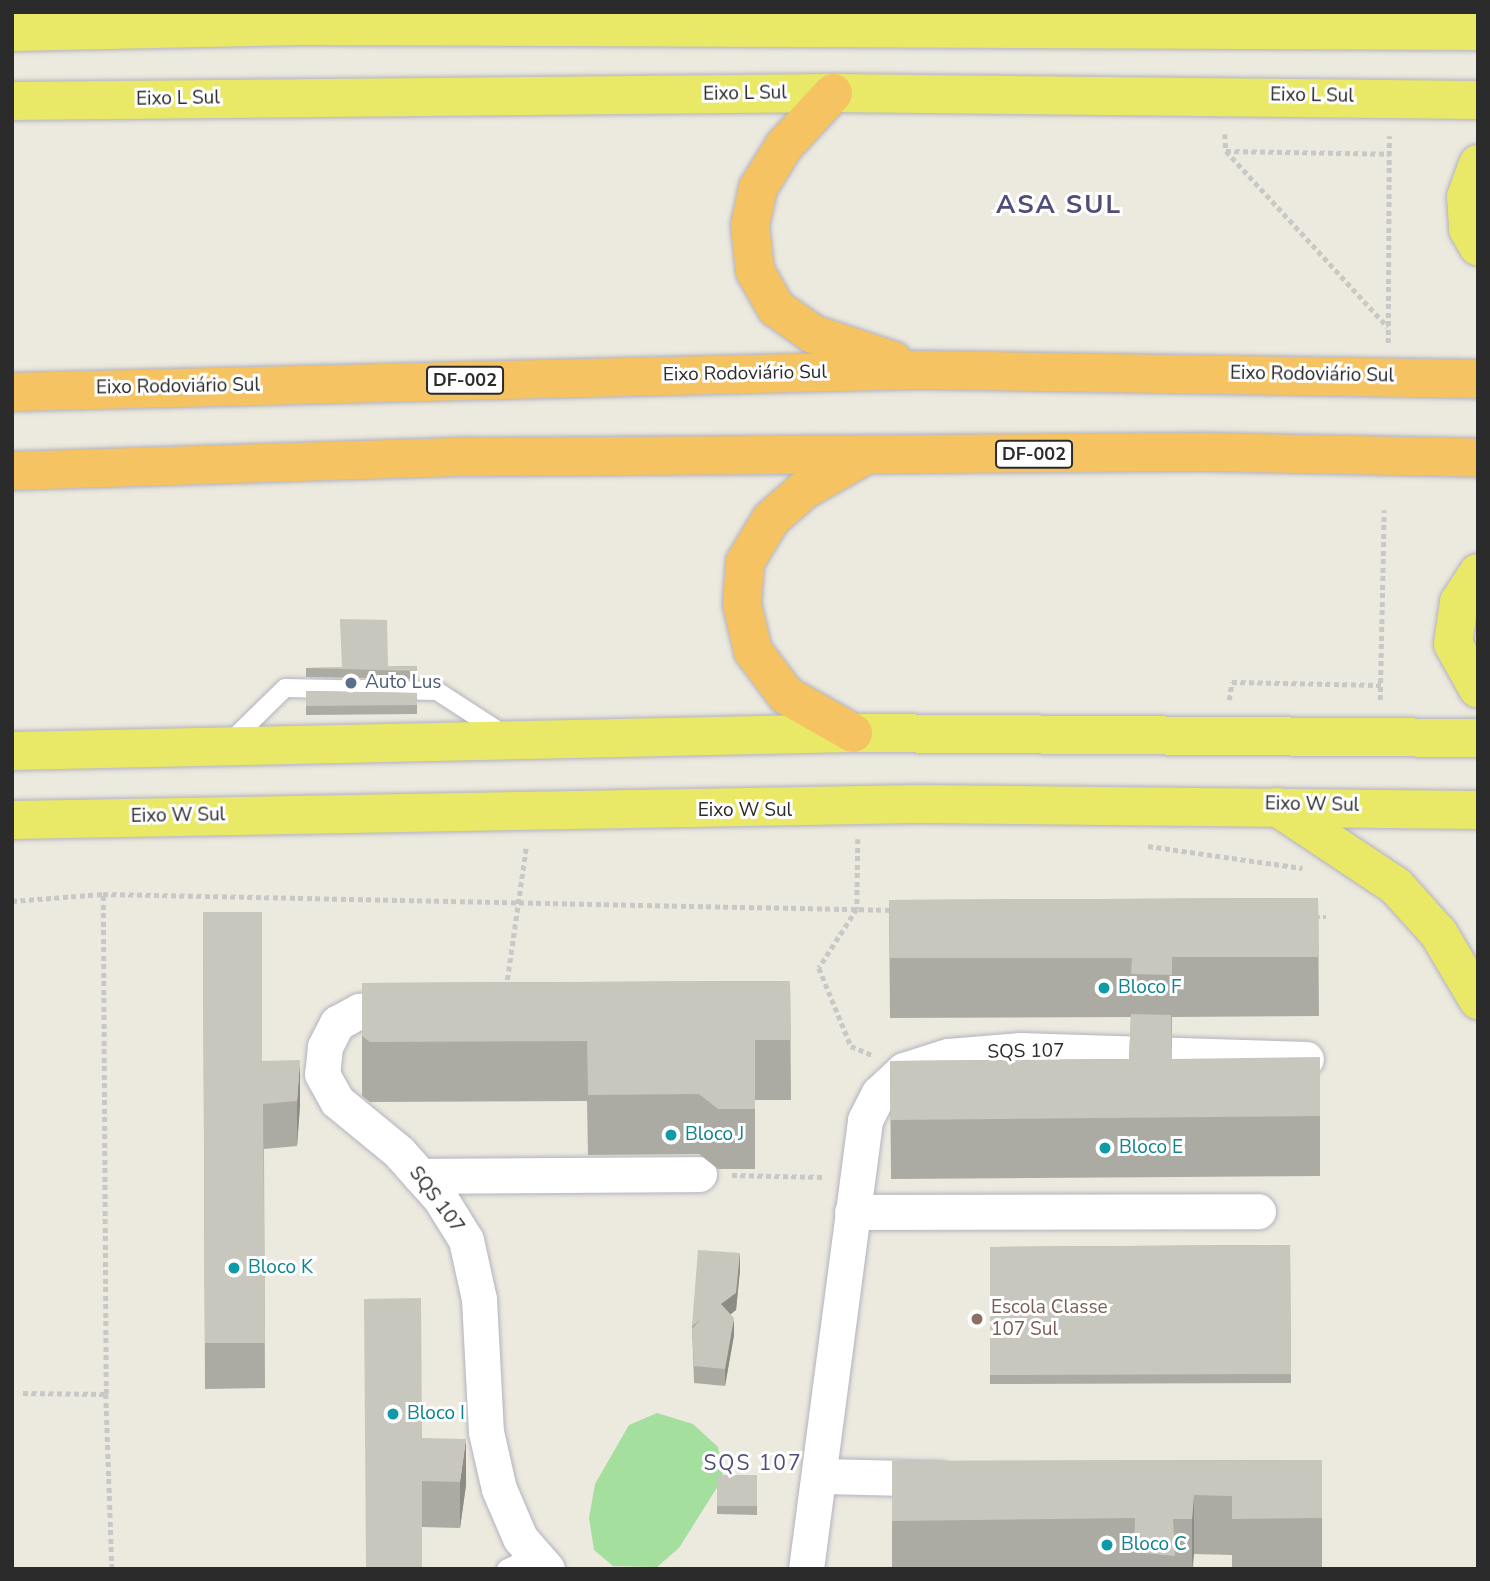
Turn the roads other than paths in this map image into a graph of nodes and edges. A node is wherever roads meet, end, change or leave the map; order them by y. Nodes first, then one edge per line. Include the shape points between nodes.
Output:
1 (1317, 22) edge
2 (1478, 31) edge
3 (12, 32) edge
4 (833, 93) junction
5 (12, 100) edge
6 (1478, 100) edge
7 (1478, 164) edge
8 (1478, 246) edge
9 (919, 370) junction
10 (1478, 379) edge
11 (12, 392) edge
12 (865, 455) junction
13 (1478, 458) edge
14 (12, 471) edge
15 (1478, 573) edge
16 (1478, 689) edge
17 (853, 733) junction
18 (1478, 738) edge
19 (510, 739) junction
20 (225, 747) junction
21 (12, 751) edge
22 (1272, 804) junction
23 (1478, 810) edge
24 (12, 820) edge
25 (1478, 1000) edge
26 (439, 1006) edge
27 (1306, 1059) edge
28 (699, 1174) road end
29 (420, 1176) junction
30 (855, 1195) junction
31 (1258, 1211) dead end
32 (820, 1476) junction
33 (970, 1479) edge
34 (530, 1564) edge
35 (807, 1569) edge

1 - 2 main road
1 - 3 main road via 301,26
4 - 5 main road, Eixo L Sul
4 - 6 main road, Eixo L Sul
4 - 9 highway via 784,146 758,188 750,225 755,271 776,308 813,334
7 - 8 main road via 1466,197 1468,229
9 - 10 highway, Eixo Rodoviário Sul / DF-002
9 - 11 highway, Eixo Rodoviário Sul / DF-002
12 - 13 highway, DF-002
12 - 14 highway, DF-002 via 469,457
12 - 17 highway via 804,490 771,519 745,562 742,604 753,651 786,695
15 - 16 main road via 1459,602 1453,644
17 - 18 main road
17 - 19 main road
19 - 20 main road
19 - 20 lane via 437,691 285,688
20 - 21 main road
22 - 23 main road, Eixo W Sul
22 - 24 main road, Eixo W Sul
22 - 25 main road via 1396,886 1439,934
26 - 29 street, SQS 107 via 359,1011 337,1023 325,1047 322,1074 337,1101
27 - 30 street, SQS 107 via 1021,1049 948,1056 904,1070 879,1093 865,1120
28 - 29 street
29 - 34 street, SQS 107 via 466,1240 479,1299 486,1432 499,1489
30 - 31 street
30 - 32 street, SQS 107
32 - 33 street
32 - 35 street, SQS 107

